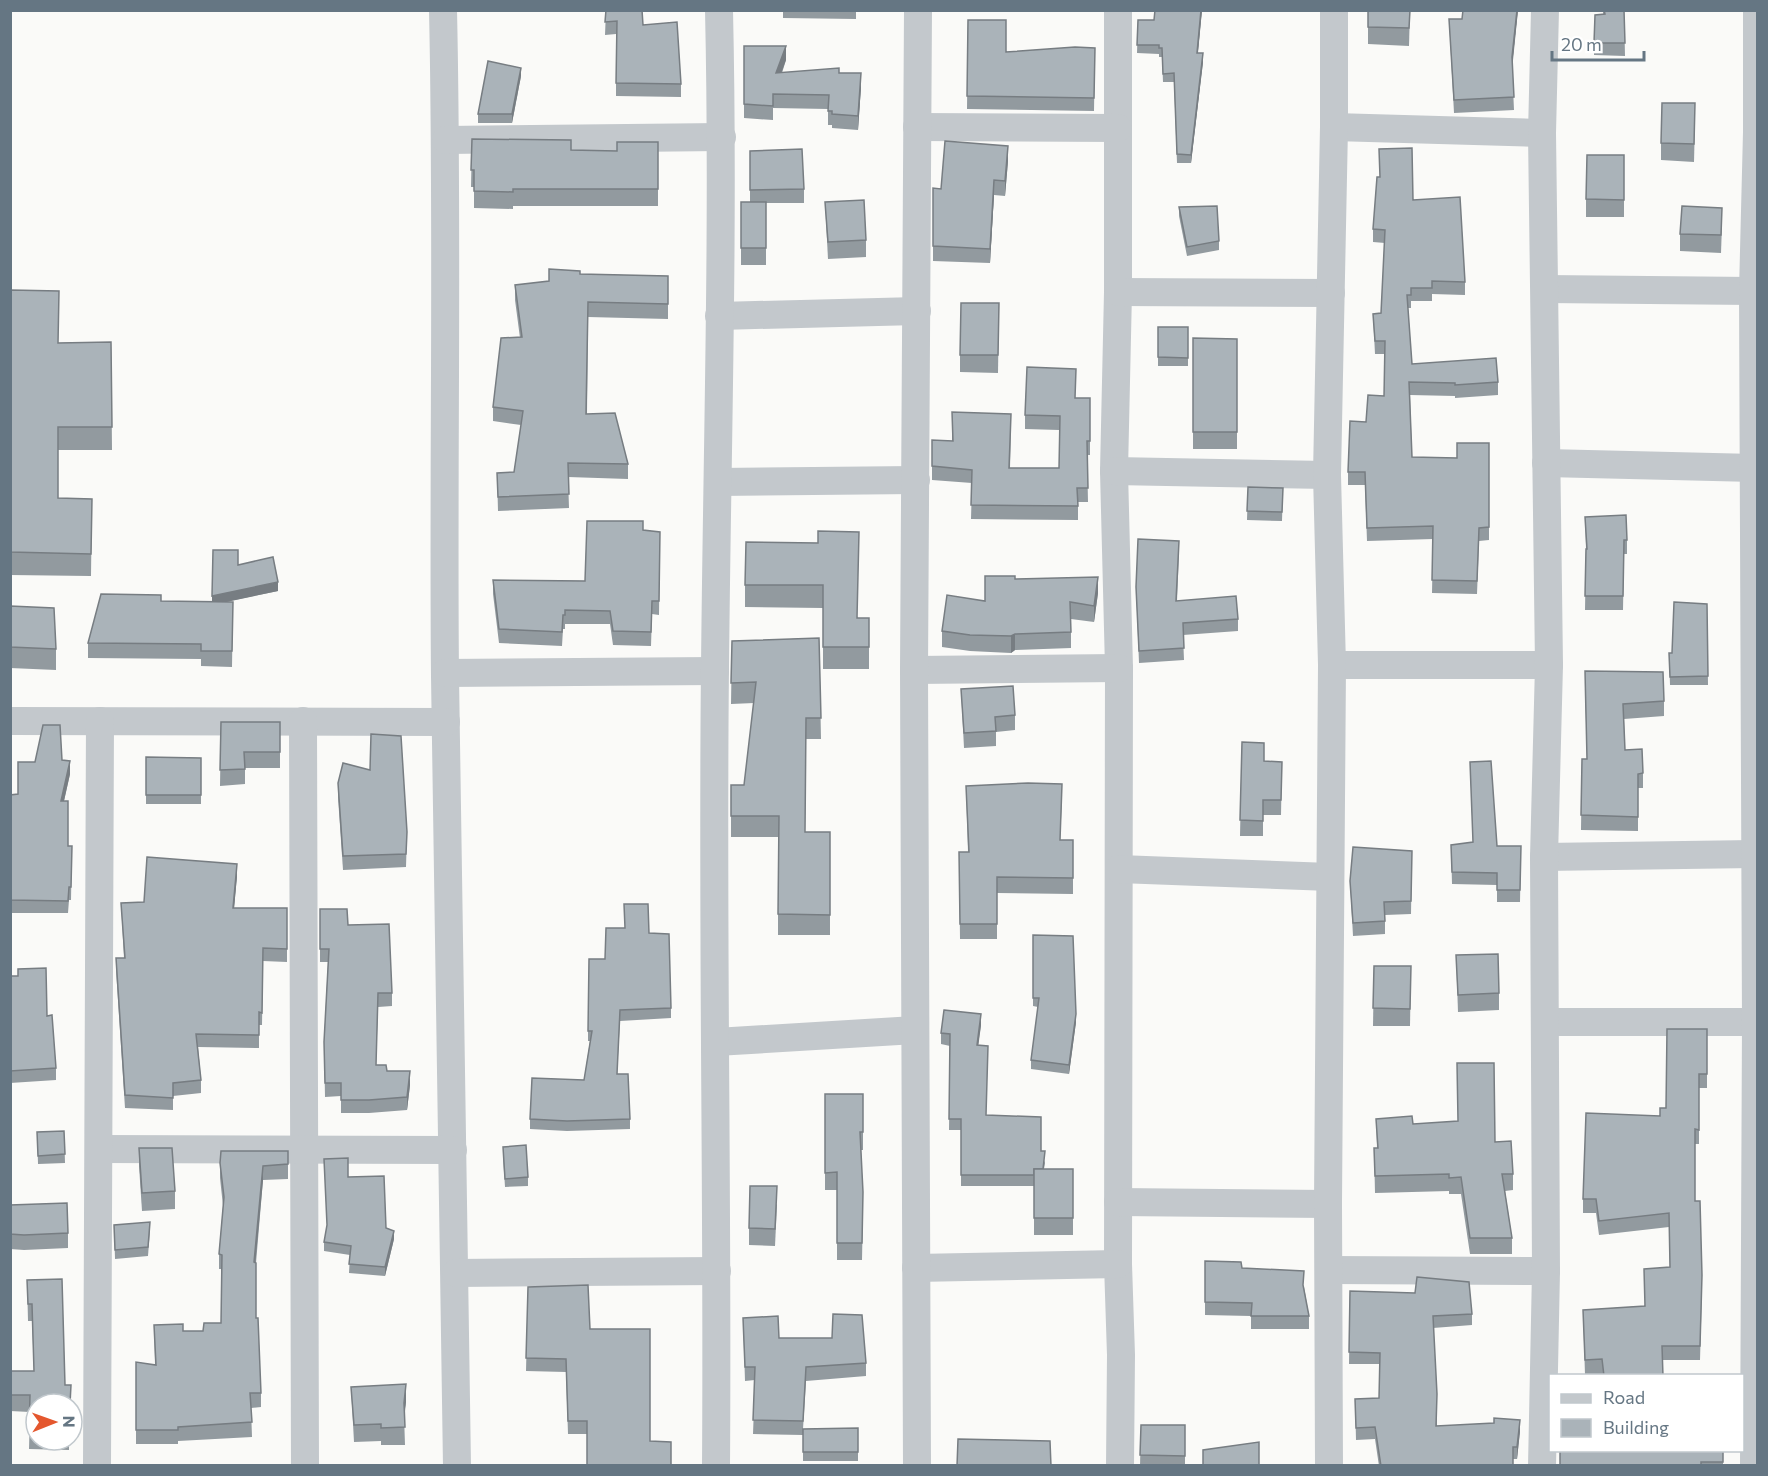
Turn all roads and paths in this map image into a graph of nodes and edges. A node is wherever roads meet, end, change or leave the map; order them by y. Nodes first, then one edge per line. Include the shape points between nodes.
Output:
1 (443, 10) edge
2 (719, 10) edge
3 (918, 10) edge
4 (1118, 10) edge
5 (1334, 10) edge
6 (1545, 10) edge
7 (1757, 10) edge
8 (1334, 127) junction
9 (917, 128) junction
10 (1118, 128) junction
11 (1757, 132) edge
12 (1542, 133) junction
13 (722, 137) junction
14 (446, 140) junction
15 (1545, 288) junction
16 (1753, 291) junction
17 (1118, 292) junction
18 (1331, 293) junction
19 (917, 311) junction
20 (719, 316) junction
21 (1546, 463) junction
22 (1755, 468) junction
23 (1114, 471) junction
24 (1327, 475) junction
25 (916, 480) junction
26 (718, 482) junction
27 (1332, 665) junction
28 (1549, 665) junction
29 (1119, 668) junction
30 (914, 670) junction
31 (714, 671) junction
32 (445, 673) junction
33 (1756, 676) edge
34 (10, 721) edge
35 (100, 721) junction
36 (303, 722) junction
37 (446, 722) junction
38 (1754, 854) junction
39 (1544, 857) junction
40 (1119, 869) junction
41 (1330, 876) junction
42 (1545, 1022) junction
43 (1757, 1022) edge
44 (915, 1030) junction
45 (716, 1042) junction
46 (99, 1149) junction
47 (304, 1150) junction
48 (453, 1150) junction
49 (1118, 1202) junction
50 (1328, 1204) junction
51 (1118, 1264) junction
52 (916, 1268) junction
53 (717, 1270) junction
54 (1330, 1270) junction
55 (1756, 1270) edge
56 (1546, 1271) junction
57 (456, 1273) junction
58 (457, 1465) edge
59 (97, 1466) edge
60 (305, 1466) edge
61 (451, 1466) edge
62 (716, 1466) edge
63 (917, 1466) edge
64 (1120, 1466) edge
65 (1329, 1466) edge
66 (1542, 1466) edge
67 (1754, 1466) edge

1 - 14 street
2 - 13 street
3 - 9 street
4 - 10 street
5 - 8 street
6 - 12 street
7 - 11 street
8 - 12 street
8 - 18 street
9 - 10 street
9 - 19 street
10 - 17 street
11 - 16 street
12 - 15 street
13 - 14 street
13 - 20 street
14 - 32 street
15 - 16 street
15 - 21 street
16 - 22 street
17 - 18 street
17 - 23 street
18 - 24 street
19 - 20 street
19 - 25 street
20 - 26 street
21 - 22 street
21 - 28 street
22 - 33 street
23 - 24 street
23 - 29 street
24 - 27 street
25 - 26 street
25 - 30 street
26 - 31 street
27 - 28 street
27 - 41 street
28 - 39 street
29 - 30 street
29 - 40 street
30 - 44 street
31 - 32 street
31 - 45 street
32 - 37 street
33 - 38 street
34 - 35 street
35 - 36 street
35 - 46 street
36 - 37 street
36 - 47 street
37 - 48 street
38 - 39 street
38 - 43 street
39 - 42 street
40 - 41 street
40 - 49 street
41 - 50 street
42 - 43 street
42 - 56 street
43 - 55 street
44 - 45 street
44 - 52 street
45 - 53 street
46 - 47 street
46 - 59 street
47 - 48 street
47 - 60 street
48 - 57 street
49 - 50 street
49 - 51 street
50 - 54 street
51 - 52 street
51 - 64 street
52 - 63 street
53 - 57 street
53 - 62 street
54 - 56 street
54 - 65 street
55 - 67 street
56 - 66 street
57 - 58 street
58 - 61 street

